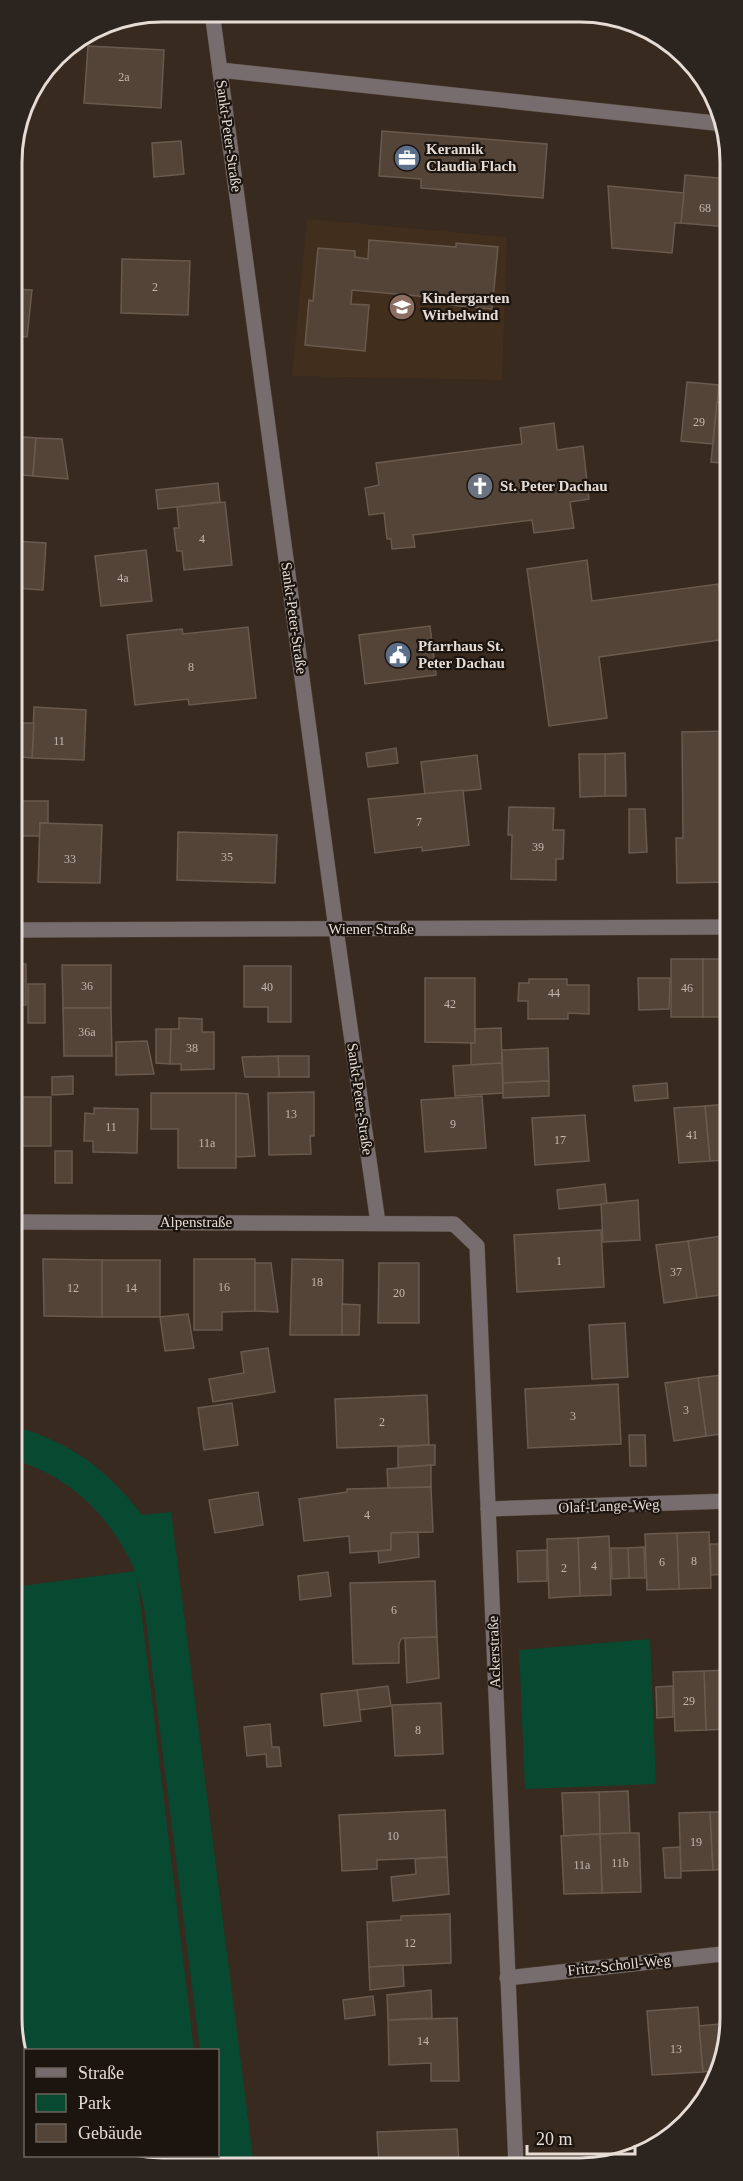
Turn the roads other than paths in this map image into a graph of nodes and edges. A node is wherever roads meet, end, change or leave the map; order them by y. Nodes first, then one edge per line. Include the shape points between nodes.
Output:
1 (213, 23) edge
2 (220, 70) junction
3 (715, 123) edge
4 (720, 927) edge
5 (336, 929) junction
6 (23, 930) edge
7 (22, 1222) edge
8 (378, 1223) junction
9 (720, 1501) edge
10 (488, 1509) junction
11 (720, 1954) edge
12 (507, 1978) junction
13 (516, 2158) edge

1 - 2 street, Sankt-Peter-Straße
2 - 3 street
2 - 5 street, Sankt-Peter-Straße
4 - 5 street, Wiener Straße
5 - 6 street, Wiener Straße
5 - 8 street, Sankt-Peter-Straße
7 - 8 street, Alpenstraße
8 - 10 street, Ackerstraße via 454,1224 477,1246
9 - 10 street, Olaf-Lange-Weg
10 - 12 street, Ackerstraße
11 - 12 street, Fritz-Scholl-Weg
12 - 13 street, Ackerstraße

